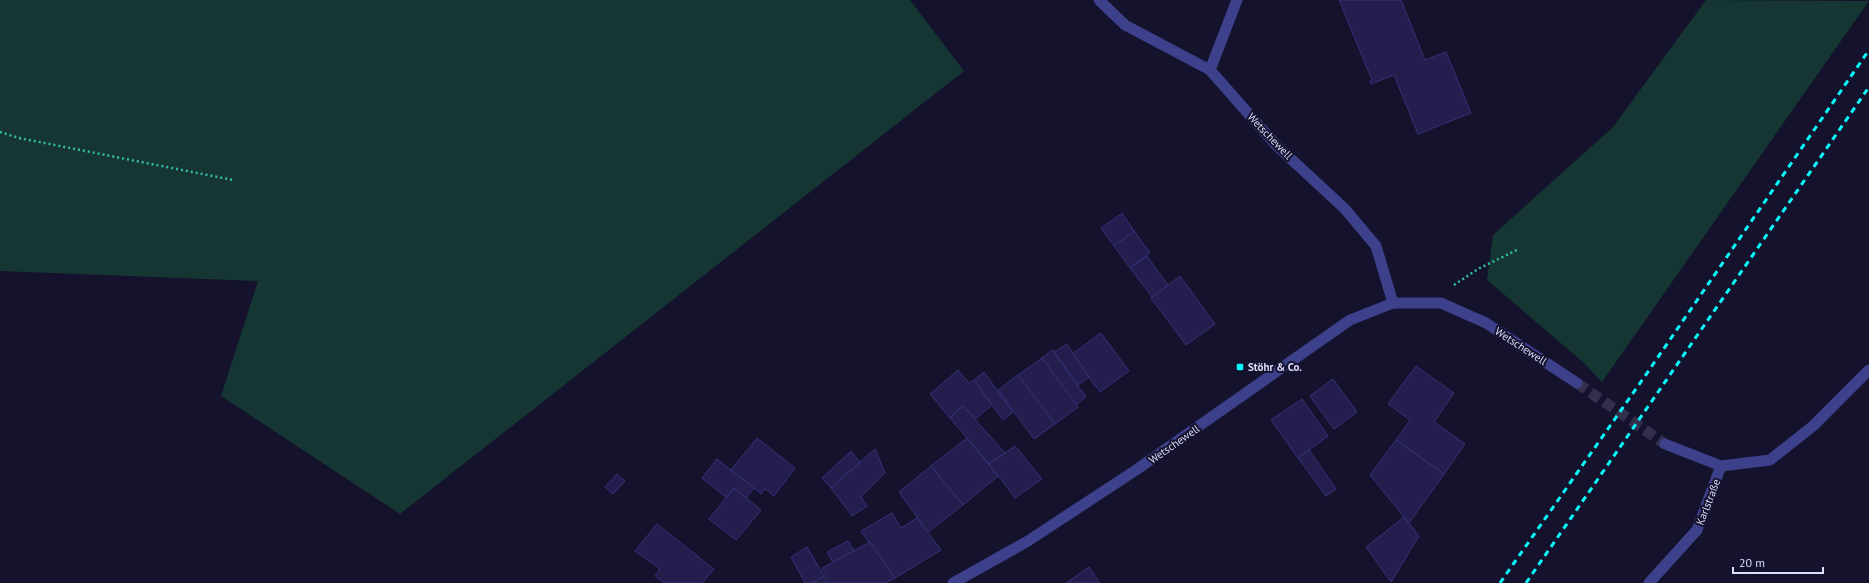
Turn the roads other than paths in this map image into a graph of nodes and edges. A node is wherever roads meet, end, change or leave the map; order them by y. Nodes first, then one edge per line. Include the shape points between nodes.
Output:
1 (1099, 0) edge
2 (1237, 0) edge
3 (1210, 70) junction
4 (1393, 302) junction
5 (1869, 370) edge
6 (1578, 383) tunnel mouth
7 (1665, 444) tunnel mouth
8 (1721, 466) junction
9 (953, 583) edge
10 (1649, 583) edge

1 - 3 street via 1124,25
2 - 3 street
3 - 4 street, Wetschewell via 1278,146 1345,209 1376,246
4 - 6 street, Wetschewell via 1441,303 1486,323
4 - 9 street, Wetschewell via 1350,320 1136,470 1028,541
5 - 8 street, Karlstraße via 1814,426 1770,460
7 - 8 street
8 - 10 street, Karlstraße via 1697,530

